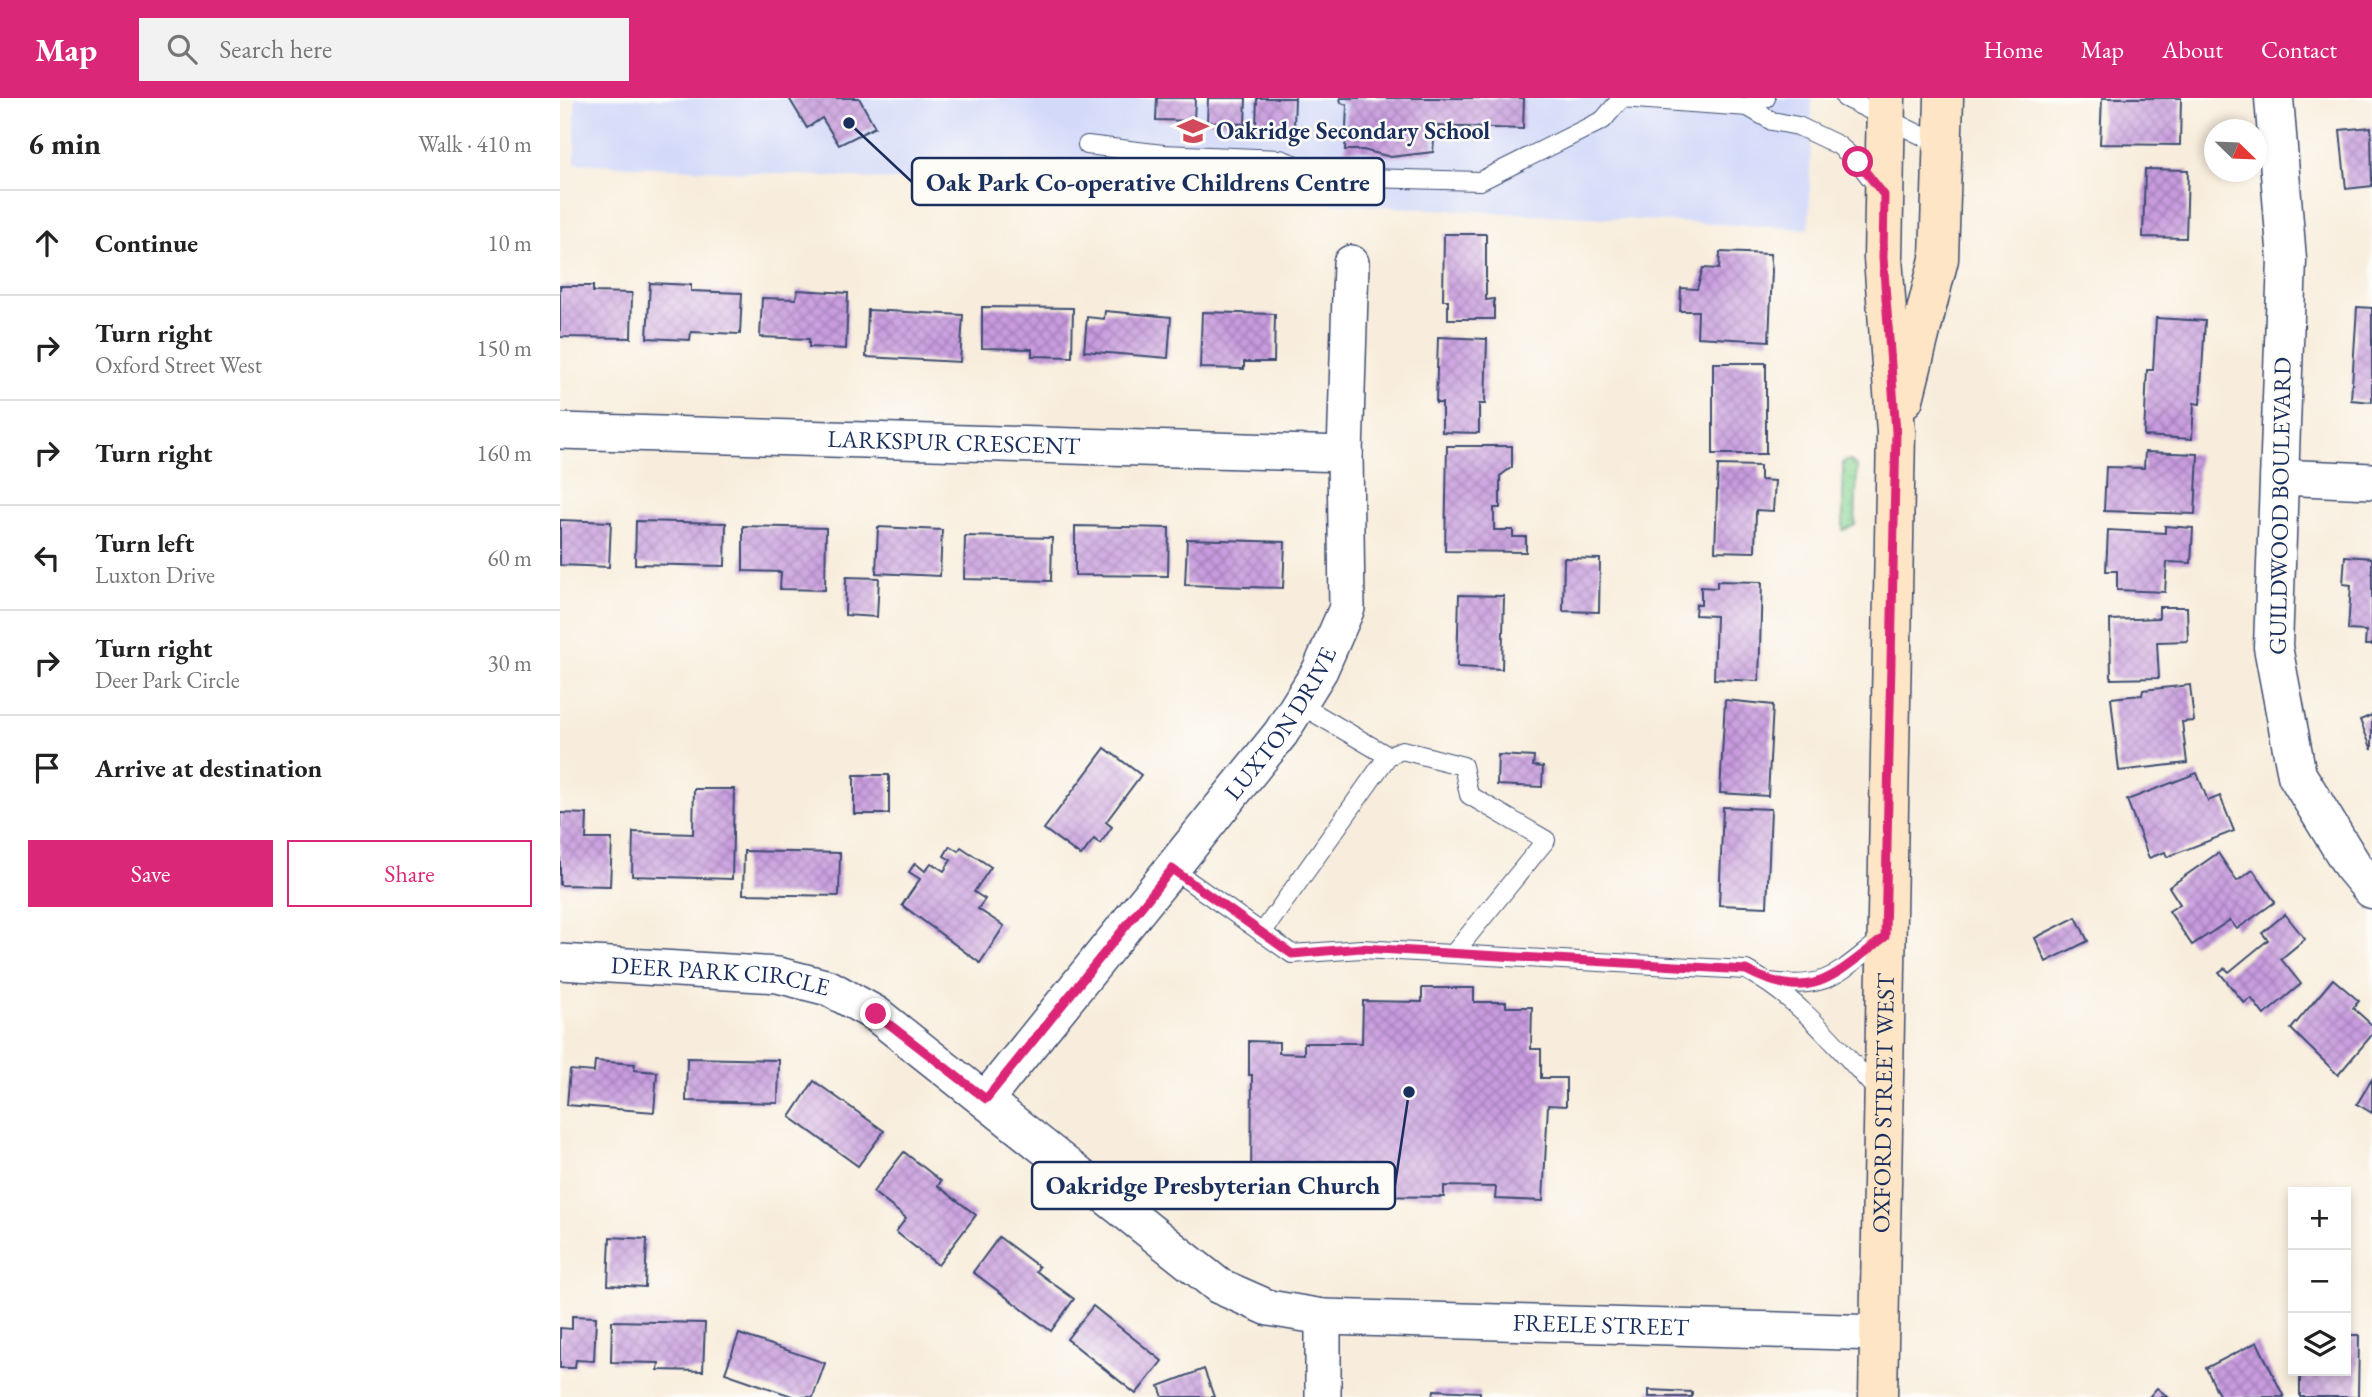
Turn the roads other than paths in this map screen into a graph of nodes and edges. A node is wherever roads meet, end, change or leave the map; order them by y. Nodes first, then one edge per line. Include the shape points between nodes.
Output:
1 (1621, 98) edge
2 (1766, 98) edge
3 (1845, 98) edge
4 (1944, 98) edge
5 (2274, 98) edge
6 (1748, 107) junction
7 (1886, 108) edge
8 (1087, 145) dead end
9 (1943, 146) junction
10 (1884, 195) junction
11 (1351, 263) dead end
12 (560, 431) edge
13 (1896, 432) junction
14 (1345, 454) junction
15 (2278, 477) junction
16 (2372, 481) edge
17 (1299, 704) junction
18 (1388, 756) junction
19 (1172, 869) junction
20 (2372, 890) edge
21 (1262, 933) junction
22 (1885, 937) junction
23 (1454, 953) junction
24 (560, 962) edge
25 (1769, 982) junction
26 (1882, 1096) junction
27 (986, 1099) junction
28 (1323, 1317) junction
29 (1879, 1333) junction
30 (1323, 1397) edge
31 (1878, 1397) edge

1 - 6 lane
1 - 8 lane via 1603,120 1480,181 1329,177 1280,159
2 - 6 lane
3 - 7 lane
4 - 9 main road, OXFORD STREET WEST
5 - 15 street, GUILDWOOD BOULEVARD via 2287,260
6 - 10 lane via 1772,121 1797,125 1838,145
7 - 9 lane
7 - 10 main road, OXFORD STREET WEST
9 - 13 main road, OXFORD STREET WEST via 1939,259
10 - 13 main road, OXFORD STREET WEST via 1883,258
11 - 14 street, LUXTON DRIVE
12 - 14 street, LARKSPUR CRESCENT
13 - 22 main road, OXFORD STREET WEST
14 - 17 street, LUXTON DRIVE via 1347,608 1320,670
15 - 16 street
15 - 20 street, GUILDWOOD BOULEVARD via 2273,647 2297,775
17 - 18 lane
17 - 19 street, LUXTON DRIVE
18 - 21 lane
18 - 23 lane via 1402,750 1463,766 1469,795 1546,841
19 - 21 lane
19 - 27 street, LUXTON DRIVE
21 - 23 lane via 1292,954 1361,948
22 - 25 lane via 1826,981 1800,986
22 - 26 main road, OXFORD STREET WEST
23 - 25 lane via 1746,970
24 - 27 street, DEER PARK CIRCLE via 778,975 829,988 876,1014
25 - 26 lane via 1824,1032
26 - 29 main road, OXFORD STREET WEST
27 - 28 street, DEER PARK CIRCLE via 1219,1286 1269,1308
28 - 29 street, FREELE STREET
28 - 30 street
29 - 31 main road, OXFORD STREET WEST

